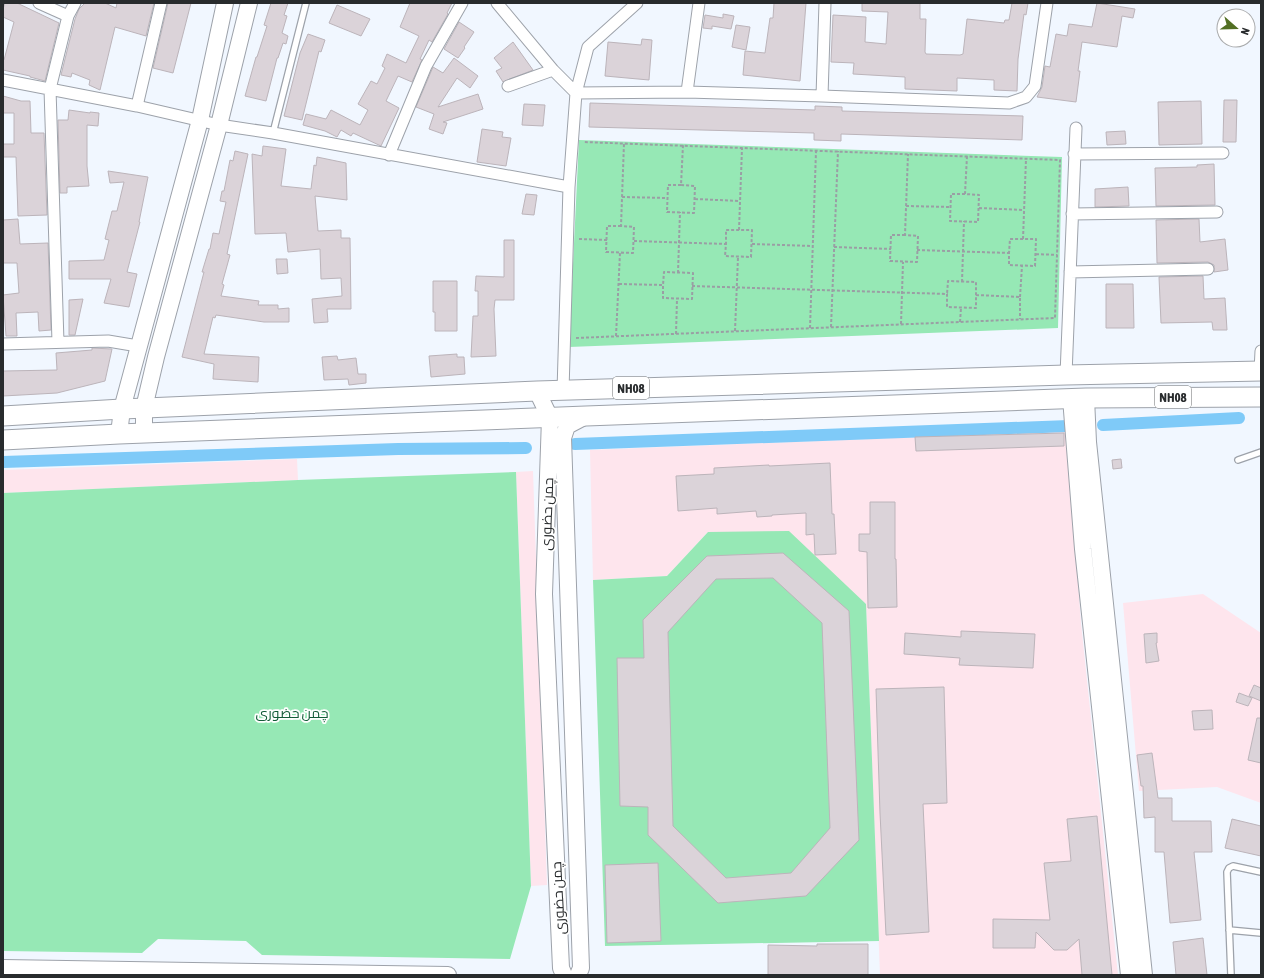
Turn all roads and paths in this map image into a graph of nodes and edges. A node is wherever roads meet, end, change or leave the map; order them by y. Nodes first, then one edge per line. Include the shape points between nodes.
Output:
1 (40, 3) edge
2 (75, 3) edge
3 (161, 3) edge
4 (225, 3) edge
5 (249, 3) edge
6 (306, 3) edge
7 (462, 3) edge
8 (497, 3) edge
9 (637, 3) edge
10 (699, 3) edge
11 (825, 3) edge
12 (1047, 3) edge
13 (68, 16) junction
14 (553, 70) junction
15 (3, 80) edge
16 (508, 86) dead end
17 (50, 89) junction
18 (687, 92) junction
19 (576, 93) junction
20 (822, 96) junction
21 (137, 106) junction
22 (200, 120) junction
23 (219, 125) junction
24 (1076, 128) dead end
25 (273, 133) junction
26 (583, 142) dead end
27 (624, 143) junction
28 (683, 146) junction
29 (742, 148) junction
30 (816, 151) junction
31 (838, 151) junction
32 (908, 154) junction
33 (1074, 154) junction
34 (1223, 154) dead end
35 (389, 155) junction
36 (967, 156) junction
37 (1026, 159) junction
38 (681, 185) junction
39 (568, 187) junction
40 (965, 194) junction
41 (622, 197) junction
42 (667, 198) junction
43 (695, 199) junction
44 (740, 201) junction
45 (906, 206) junction
46 (951, 207) junction
47 (978, 208) junction
48 (1024, 210) junction
49 (680, 212) junction
50 (1217, 212) dead end
51 (1072, 214) junction
52 (964, 221) junction
53 (621, 226) junction
54 (739, 230) junction
55 (905, 235) junction
56 (578, 239) dead end
57 (1022, 239) junction
58 (607, 240) junction
59 (634, 241) junction
60 (679, 242) junction
61 (726, 244) junction
62 (752, 244) junction
63 (813, 246) junction
64 (834, 247) junction
65 (891, 249) junction
66 (918, 250) junction
67 (963, 251) junction
68 (620, 253) junction
69 (1009, 253) junction
70 (1036, 254) junction
71 (1057, 255) junction
72 (738, 257) junction
73 (903, 262) junction
74 (1022, 266) junction
75 (1208, 269) dead end
76 (1070, 272) junction
77 (678, 273) junction
78 (962, 282) junction
79 (618, 284) junction
80 (663, 285) junction
81 (692, 286) junction
82 (737, 287) junction
83 (811, 290) junction
84 (833, 290) junction
85 (902, 293) junction
86 (947, 294) junction
87 (976, 295) junction
88 (1020, 297) junction
89 (677, 299) junction
90 (961, 308) junction
91 (1020, 320) junction
92 (960, 322) junction
93 (901, 324) junction
94 (832, 327) junction
95 (810, 328) junction
96 (735, 331) junction
97 (676, 334) junction
98 (616, 336) junction
99 (574, 338) dead end
100 (58, 342) junction
101 (3, 344) edge
102 (138, 346) junction
103 (1261, 351) edge
104 (1260, 371) edge
105 (1066, 375) junction
106 (666, 387) junction
107 (538, 391) junction
108 (563, 391) junction
109 (1079, 398) junction
110 (1261, 400) edge
111 (144, 408) junction
112 (122, 409) junction
113 (680, 412) junction
114 (3, 416) edge
115 (586, 416) junction
116 (550, 418) junction
117 (119, 434) junction
118 (144, 434) junction
119 (3, 440) edge
120 (1261, 452) edge
121 (1238, 460) dead end
122 (1261, 872) edge
123 (1230, 930) junction
124 (1261, 933) edge
125 (3, 968) edge
126 (448, 975) edge
127 (564, 975) edge
128 (578, 975) edge
129 (1129, 975) edge
130 (1144, 975) edge
131 (1231, 975) edge

1 - 13 street
2 - 13 street
3 - 21 street
4 - 22 main road
5 - 23 main road
6 - 25 lane
7 - 35 street via 426,66
8 - 14 street
9 - 19 street via 588,47
10 - 18 street
11 - 20 street
12 - 20 street via 1035,86 1026,97 1009,103
13 - 17 street
14 - 16 street
14 - 19 street
15 - 17 street
17 - 21 street
17 - 100 street
18 - 19 street
18 - 20 street
19 - 39 street
21 - 22 street
22 - 23 street
22 - 102 main road
23 - 25 street
23 - 111 main road
24 - 33 street
25 - 35 street
26 - 27 path
27 - 28 path
27 - 41 path
28 - 29 path
28 - 38 path
29 - 30 path
29 - 44 path
30 - 31 path
30 - 63 path
31 - 32 path
31 - 64 path
32 - 36 path
32 - 45 path
33 - 34 street
33 - 51 street
35 - 39 street
36 - 37 path
36 - 40 path
37 - 48 path
37 - 71 path via 1060,160
38 - 42 path via 668,185
38 - 43 path via 695,186
39 - 108 street
40 - 46 path via 951,194
40 - 47 path via 979,195
41 - 42 path
41 - 53 path
42 - 49 path via 666,212
43 - 44 path
43 - 49 path via 694,213
44 - 54 path
45 - 46 path
45 - 55 path
46 - 52 path via 950,221
47 - 48 path
47 - 52 path via 978,222
48 - 57 path
49 - 60 path
50 - 51 street
51 - 76 street
52 - 67 path
53 - 58 path via 607,226
53 - 59 path via 634,227
54 - 61 path via 726,230
54 - 62 path via 752,230
55 - 65 path via 891,235
55 - 66 path via 918,236
56 - 58 path
57 - 69 path via 1010,238
57 - 70 path via 1036,239
58 - 68 path via 606,252
59 - 60 path
59 - 68 path via 633,253
60 - 61 path
60 - 77 path
61 - 72 path via 725,256
62 - 63 path
62 - 72 path via 751,257
63 - 83 path
64 - 65 path
64 - 84 path
65 - 73 path via 890,261
66 - 67 path
66 - 73 path via 917,262
67 - 69 path
67 - 78 path
68 - 79 path
69 - 74 path via 1009,265
70 - 71 path
70 - 74 path via 1035,266
71 - 91 path via 1054,318
72 - 82 path
73 - 85 path
74 - 88 path
75 - 76 street
76 - 105 street
77 - 80 path via 664,272
77 - 81 path via 693,273
78 - 86 path via 948,281
78 - 87 path via 976,282
79 - 80 path
79 - 98 path
80 - 89 path via 663,298
81 - 82 path
81 - 89 path via 692,299
82 - 83 path
82 - 96 path
83 - 84 path
83 - 95 path
84 - 85 path
84 - 94 path
85 - 86 path
85 - 93 path
86 - 90 path via 947,308
87 - 88 path
87 - 90 path via 976,308
88 - 91 path
89 - 97 path
90 - 92 path
91 - 92 path
92 - 93 path
93 - 94 path
94 - 95 path
95 - 96 path
96 - 97 path
97 - 98 path
98 - 99 path
100 - 101 street
100 - 102 street via 108,341
102 - 112 main road
103 - 104 street
104 - 105 highway, NH08
105 - 106 highway, NH08
106 - 108 highway, NH08
106 - 113 highway
107 - 108 highway, NH08
107 - 111 highway, NH08
107 - 116 main road, چمن حضوری
109 - 110 highway, NH08
109 - 113 highway, NH08
109 - 129 main road via 1083,549
109 - 130 main road via 1088,442
111 - 112 highway, NH08
111 - 118 main road
112 - 114 highway, NH08
112 - 117 main road
113 - 115 highway, NH08
115 - 116 highway, NH08
115 - 128 main road, چمن حضوری via 567,426 563,438 581,968
116 - 118 highway, NH08
116 - 127 main road, چمن حضوری via 544,594 561,968
117 - 118 highway, NH08
117 - 119 highway, NH08
120 - 121 lane
122 - 123 lane via 1233,866 1228,868
123 - 124 lane
123 - 131 lane
125 - 126 main road

